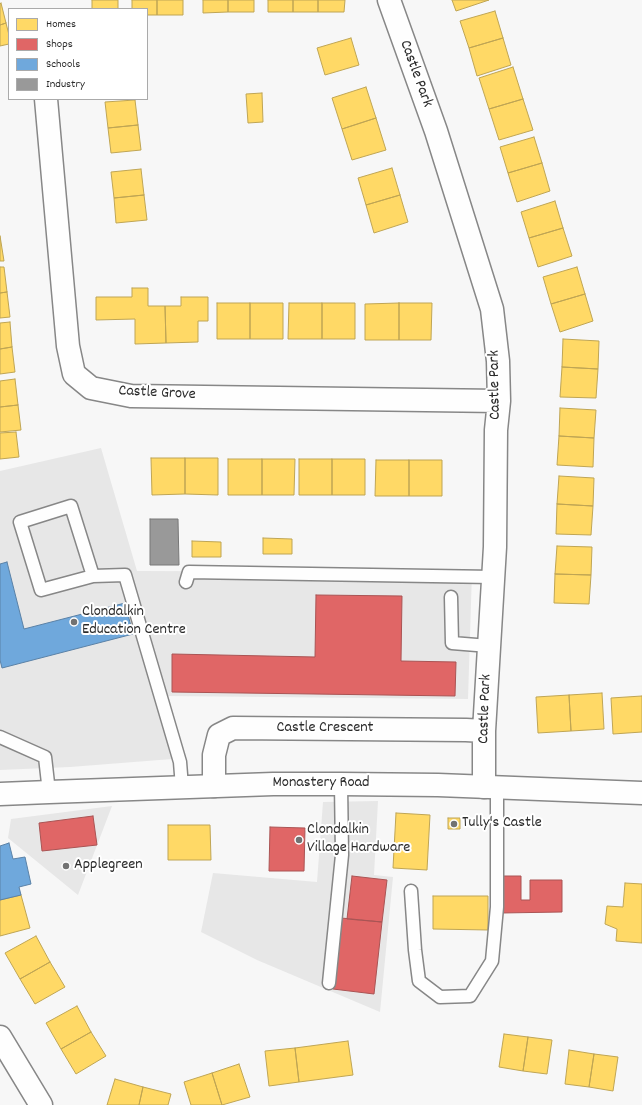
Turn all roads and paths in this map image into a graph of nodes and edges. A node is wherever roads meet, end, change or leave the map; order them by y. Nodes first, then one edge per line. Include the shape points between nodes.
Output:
1 (389, 0) edge
2 (46, 100) edge
3 (498, 401) junction
4 (93, 576) junction
5 (493, 577) junction
6 (186, 582) dead end
7 (451, 597) dead end
8 (489, 646) junction
9 (484, 731) junction
10 (0, 737) edge
11 (341, 784) junction
12 (214, 786) junction
13 (182, 787) junction
14 (490, 787) junction
15 (49, 792) junction
16 (642, 793) edge
17 (0, 794) edge
18 (411, 891) dead end
19 (329, 983) dead end
20 (0, 1037) edge
21 (41, 1105) edge

1 - 3 street, Castle Park via 436,131 492,309 498,362
2 - 3 street, Castle Grove via 68,346 74,374 91,388 131,396
3 - 5 street, Castle Park
4 - 4 lane via 71,506 20,522 41,590
4 - 13 lane via 126,575 180,762
5 - 6 lane via 189,572
5 - 8 street, Castle Park
7 - 8 lane via 452,642
8 - 9 street, Castle Park
9 - 12 street, Castle Crescent via 233,728 219,735 214,755
9 - 14 street, Castle Park
10 - 15 lane via 45,757
11 - 12 street, Monastery Road
11 - 14 street, Monastery Road
11 - 19 lane via 342,855
12 - 13 street, Monastery Road
13 - 15 street, Monastery Road
14 - 16 street, Monastery Road
14 - 18 lane via 497,907 492,962 470,996 440,997 419,981
15 - 17 street, Monastery Road
20 - 21 street

